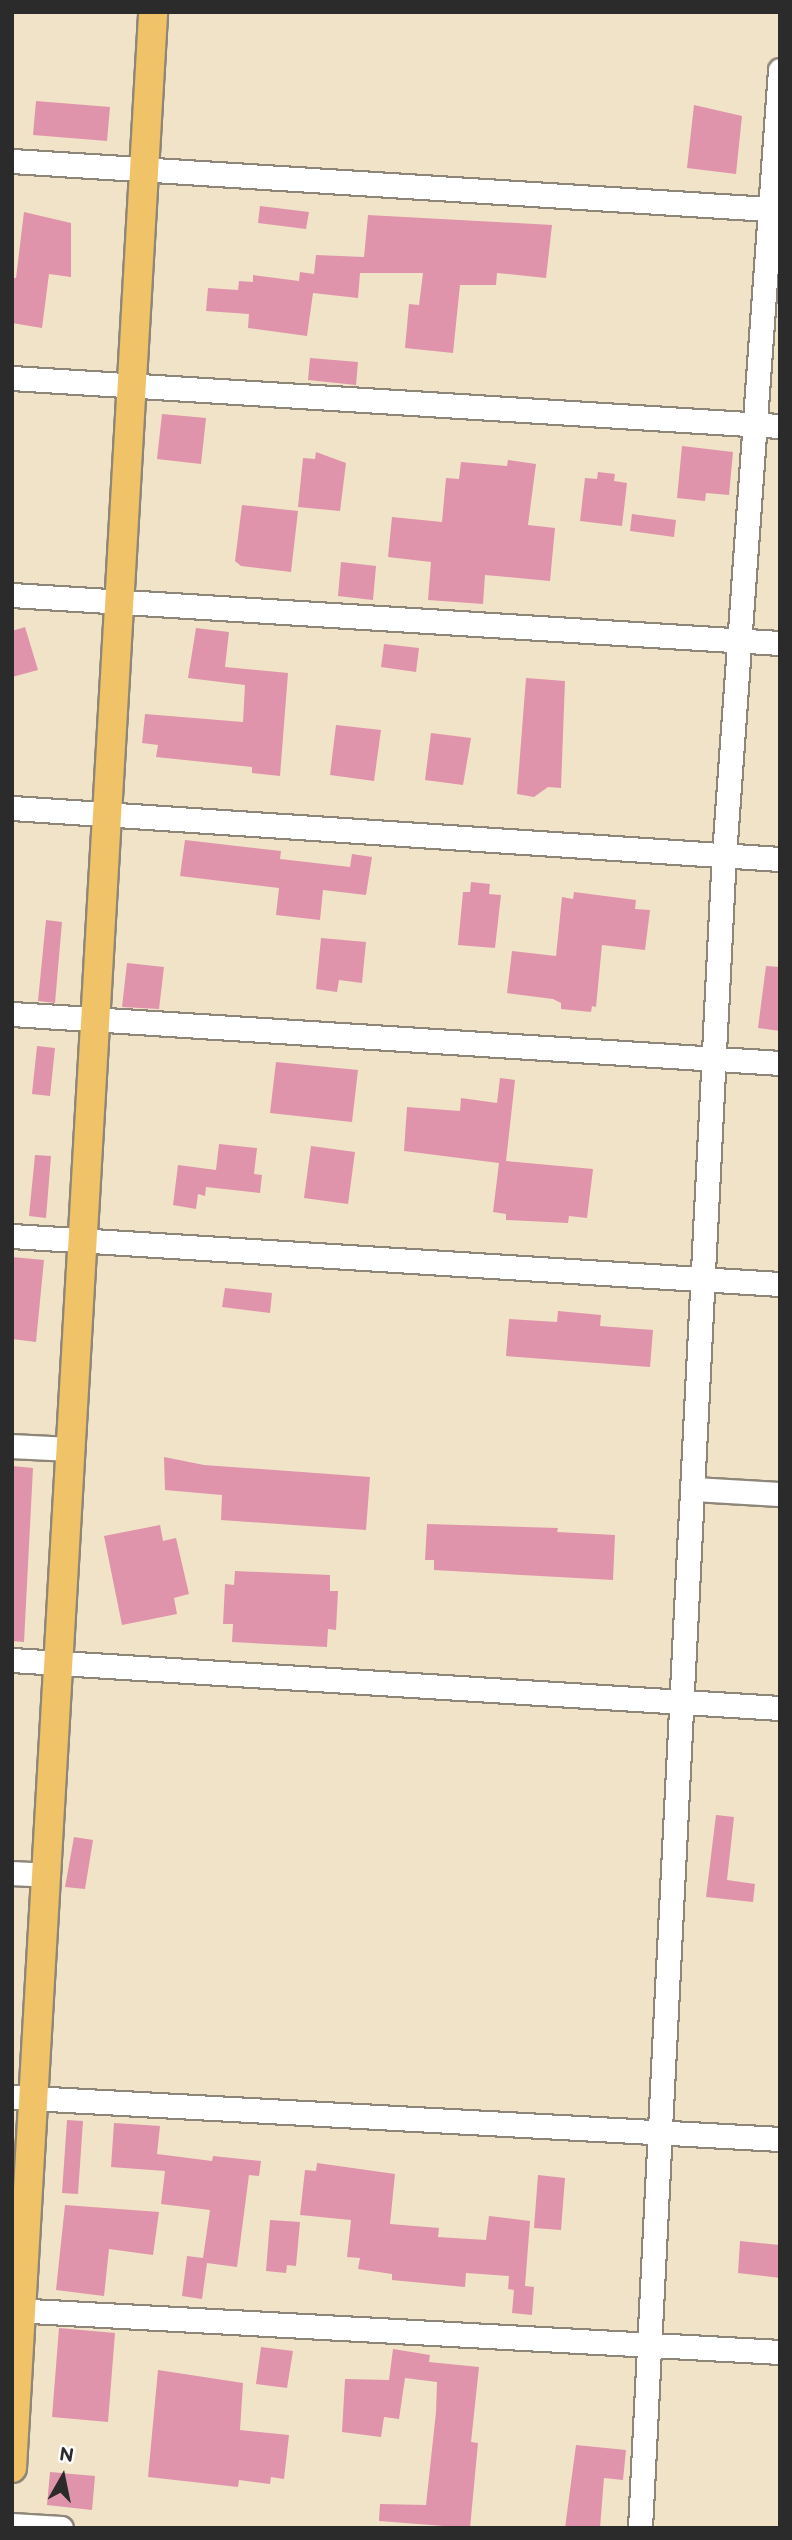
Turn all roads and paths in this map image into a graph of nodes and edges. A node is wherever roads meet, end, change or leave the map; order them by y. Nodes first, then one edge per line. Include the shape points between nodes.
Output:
1 (153, 12) edge
2 (780, 70) edge
3 (12, 161) edge
4 (141, 169) junction
5 (768, 209) junction
6 (12, 379) edge
7 (130, 386) junction
8 (752, 424) junction
9 (780, 426) edge
10 (12, 595) edge
11 (118, 601) junction
12 (738, 640) junction
13 (780, 643) edge
14 (12, 807) edge
15 (106, 814) junction
16 (724, 855) junction
17 (780, 859) edge
18 (12, 1014) edge
19 (94, 1019) junction
20 (714, 1059) junction
21 (780, 1063) edge
22 (12, 1236) edge
23 (81, 1240) junction
24 (703, 1279) junction
25 (780, 1284) edge
26 (12, 1446) edge
27 (69, 1449) junction
28 (692, 1489) junction
29 (780, 1494) edge
30 (12, 1660) edge
31 (57, 1662) junction
32 (682, 1702) junction
33 (780, 1708) edge
34 (12, 1873) edge
35 (45, 1875) junction
36 (22, 2097) edge
37 (660, 2133) junction
38 (780, 2140) edge
39 (17, 2310) edge
40 (650, 2345) junction
41 (780, 2352) edge
42 (12, 2468) edge
43 (12, 2525) edge
44 (61, 2528) edge
45 (640, 2528) edge

1 - 4 main road
2 - 5 street
3 - 4 street
4 - 5 street
4 - 7 main road
5 - 8 street
6 - 7 street
7 - 8 street
7 - 11 main road
8 - 9 street
8 - 12 street
10 - 11 street
11 - 12 street
11 - 15 main road
12 - 13 street
12 - 16 street
14 - 15 street
15 - 16 street
15 - 19 main road
16 - 17 street
16 - 20 street
18 - 19 street
19 - 20 street
19 - 23 main road
20 - 21 street
20 - 24 street
22 - 23 street
23 - 24 street
23 - 27 main road
24 - 25 street
24 - 28 street
26 - 27 street
27 - 31 main road
28 - 29 street
28 - 32 street
30 - 31 street
31 - 32 street
31 - 35 main road
32 - 33 street
32 - 37 street
34 - 35 street
35 - 36 main road
36 - 37 street
36 - 39 main road
37 - 38 street
37 - 40 street
39 - 40 street
39 - 42 main road
40 - 41 street
40 - 45 street
43 - 44 street

